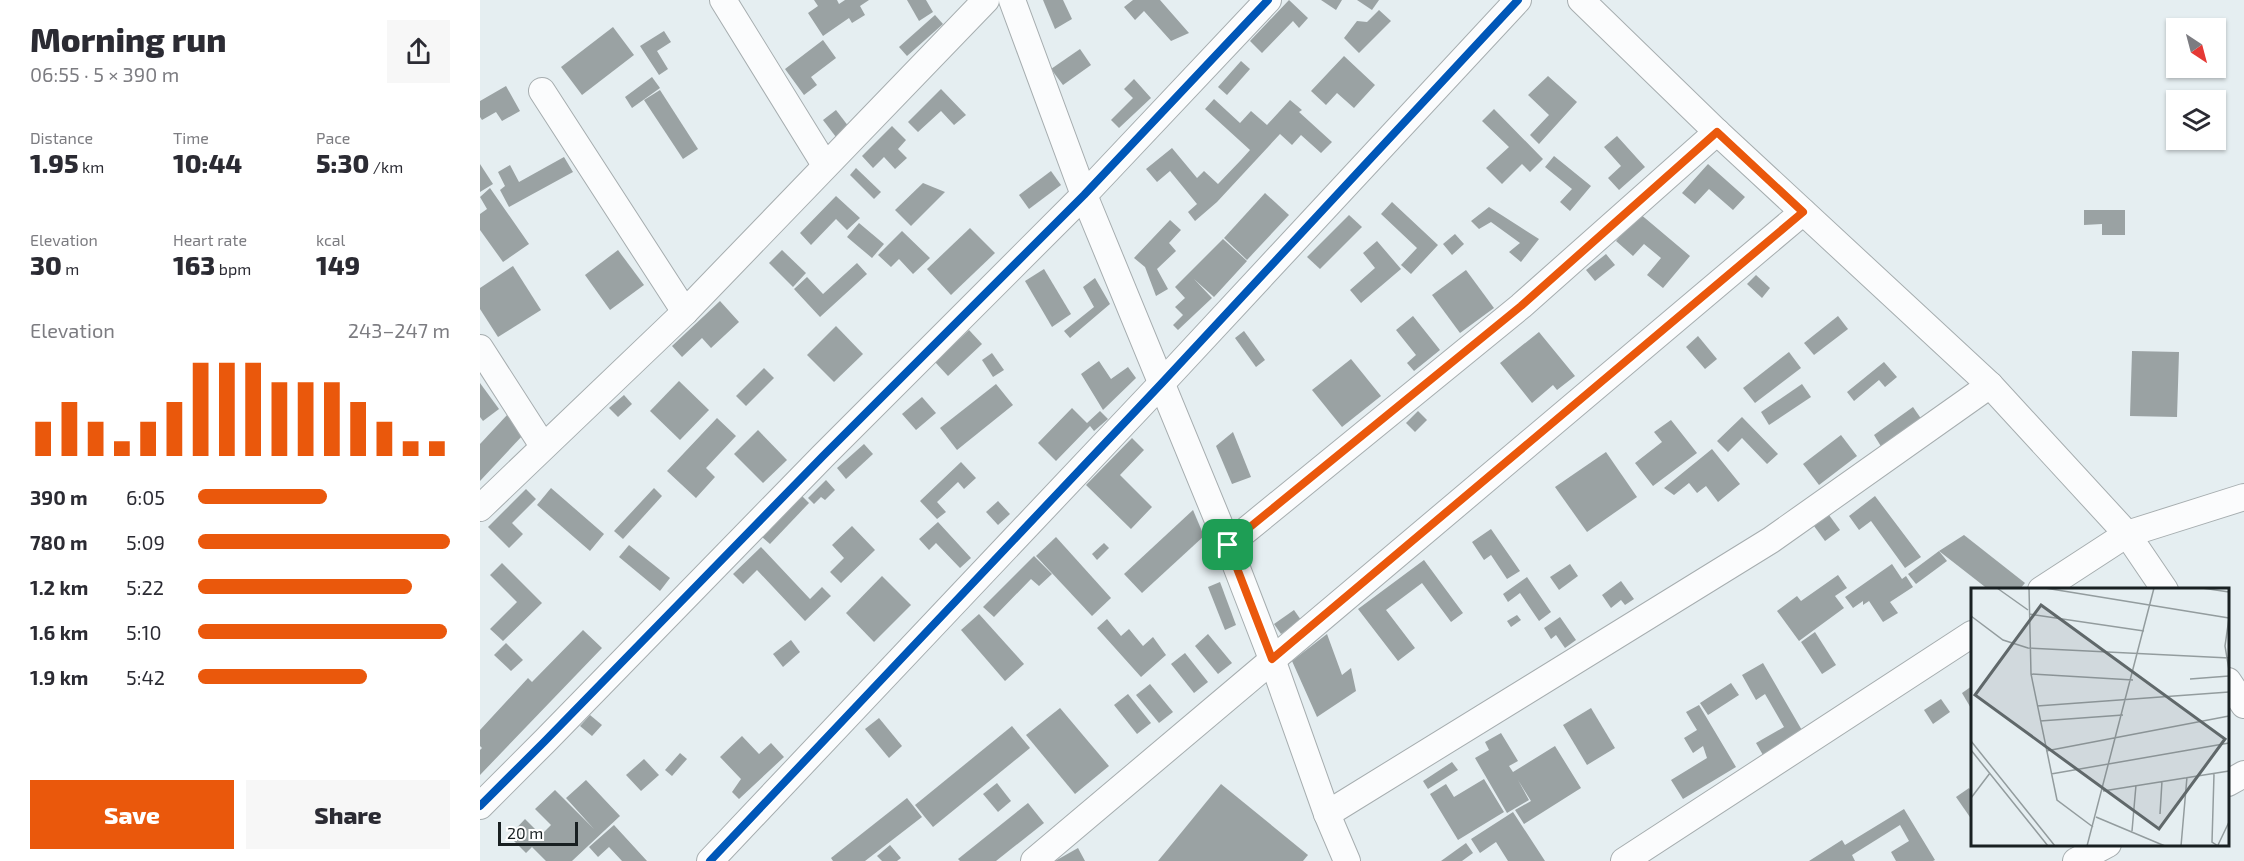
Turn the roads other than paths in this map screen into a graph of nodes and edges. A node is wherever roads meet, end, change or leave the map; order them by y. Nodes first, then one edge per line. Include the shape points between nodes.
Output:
1 (723, 0) edge
2 (986, 0) edge
3 (1012, 0) edge
4 (1268, 0) edge
5 (1518, 0) edge
6 (1581, 0) edge
7 (542, 91) dead end
8 (1717, 132) junction
9 (825, 165) junction
10 (1084, 195) junction
11 (1803, 212) junction
12 (685, 312) junction
13 (480, 348) edge
14 (1161, 384) junction
15 (1990, 385) junction
16 (543, 447) junction
17 (2244, 497) edge
18 (480, 508) edge
19 (2127, 534) junction
20 (1228, 545) junction
21 (2044, 588) edge
22 (2164, 588) edge
23 (1971, 635) edge
24 (1272, 659) junction
25 (2229, 682) edge
26 (2244, 705) edge
27 (2244, 774) edge
28 (2229, 782) edge
29 (480, 806) edge
30 (1327, 814) junction
31 (2104, 846) edge
32 (710, 861) edge
33 (1034, 861) edge
34 (1347, 861) edge
35 (1624, 861) edge
36 (2076, 861) edge

1 - 9 street
2 - 9 street
3 - 10 street
4 - 10 street
5 - 14 street
6 - 8 street
7 - 12 street
8 - 11 street
8 - 20 street via 1521,306
9 - 12 street
10 - 14 street
10 - 29 street
11 - 15 street
11 - 24 street
12 - 16 street
13 - 16 street
14 - 20 street
14 - 32 street
15 - 19 street
15 - 30 street via 1771,540
16 - 18 street
17 - 19 street
19 - 21 street
19 - 22 street
20 - 24 street
23 - 35 street
24 - 30 street
24 - 33 street
25 - 26 street
27 - 28 street
30 - 34 street
31 - 36 street

